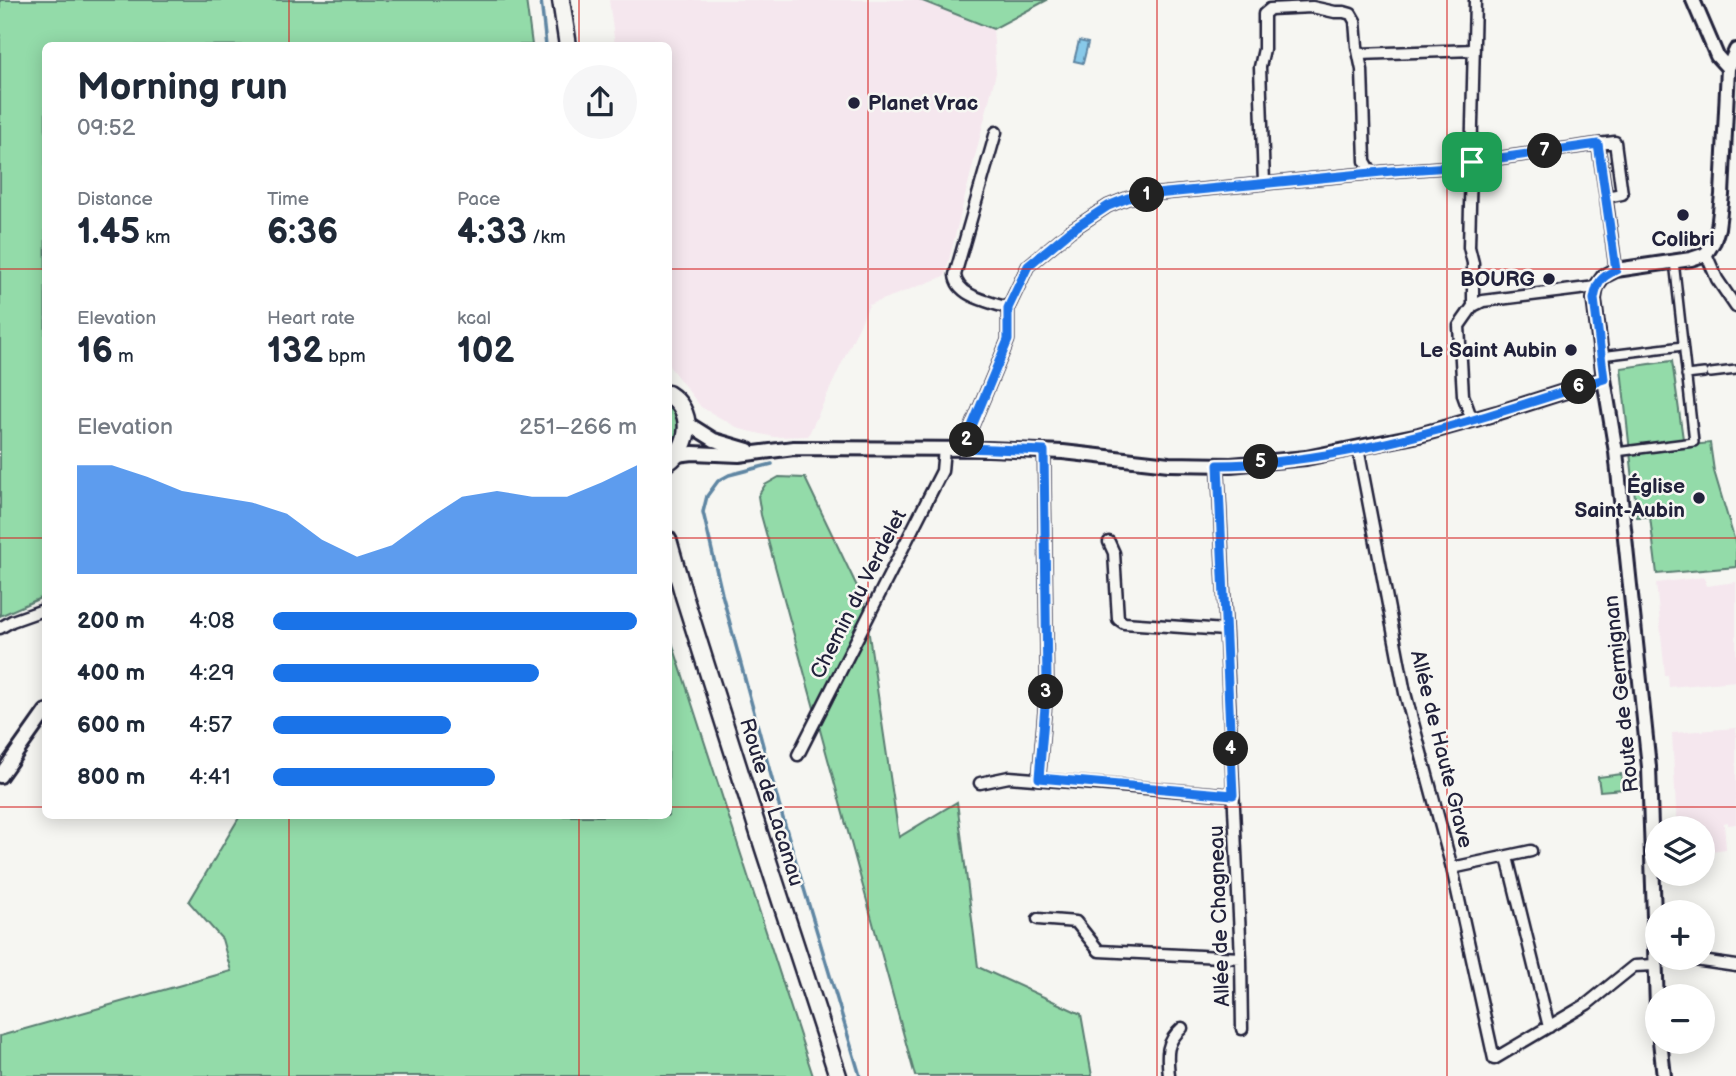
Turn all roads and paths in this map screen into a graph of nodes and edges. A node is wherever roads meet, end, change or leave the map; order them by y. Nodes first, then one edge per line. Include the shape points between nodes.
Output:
1 (561, 0) edge
2 (1475, 0) edge
3 (1693, 0) edge
4 (567, 42) edge
5 (1474, 50) junction
6 (1736, 50) edge
7 (1359, 54) junction
8 (1728, 68) junction
9 (996, 132) dead end
10 (1598, 144) junction
11 (1472, 162) junction
12 (1372, 173) junction
13 (1264, 183) junction
14 (1606, 197) junction
15 (1706, 254) junction
16 (1674, 261) junction
17 (1616, 270) junction
18 (1596, 287) junction
19 (1473, 306) junction
20 (1736, 307) edge
21 (1008, 308) junction
22 (1683, 346) junction
23 (1601, 356) junction
24 (1736, 370) edge
25 (1686, 375) junction
26 (1604, 379) junction
27 (672, 398) edge
28 (1472, 420) junction
29 (687, 423) junction
30 (944, 448) junction
31 (966, 448) junction
32 (1358, 448) junction
33 (1044, 451) junction
34 (759, 452) junction
35 (1616, 452) junction
36 (672, 461) edge
37 (672, 463) edge
38 (1218, 465) junction
39 (1109, 542) dead end
40 (672, 553) edge
41 (672, 578) edge
42 (42, 610) edge
43 (0, 628) edge
44 (695, 628) junction
45 (1225, 631) junction
46 (42, 717) edge
47 (798, 755) dead end
48 (0, 776) edge
49 (1039, 778) junction
50 (980, 783) dead end
51 (1233, 795) junction
52 (1531, 851) dead end
53 (1507, 856) junction
54 (1452, 868) junction
55 (1654, 900) edge
56 (1038, 919) dead end
57 (1241, 958) junction
58 (1645, 962) edge
59 (1715, 962) edge
60 (1736, 965) edge
61 (1549, 1027) junction
62 (1182, 1028) dead end
63 (1242, 1029) dead end
64 (1661, 1054) edge
65 (838, 1076) edge
66 (1169, 1076) edge
67 (1664, 1076) edge

1 - 4 main road
2 - 5 street
3 - 8 street via 1717,56
5 - 7 street
5 - 11 street
6 - 8 street
7 - 12 street via 1365,161
7 - 13 street via 1351,14 1312,7 1270,9 1264,14 1260,67
8 - 15 street via 1722,195 1717,234
9 - 21 street via 954,275 960,289
10 - 11 street
10 - 14 street
10 - 14 street via 1615,142 1622,194
11 - 12 street
11 - 19 street via 1469,247
12 - 13 street
13 - 21 street via 1128,198 1108,206 1028,266
14 - 17 street
15 - 16 street
15 - 20 street
16 - 17 street
16 - 22 street
17 - 18 street
18 - 19 street via 1483,300
18 - 23 street, Route de Germignan
19 - 28 street via 1460,327 1463,395
21 - 31 street via 1008,340
22 - 23 street
22 - 25 street
23 - 26 street, Route de Germignan
24 - 25 street
25 - 35 street via 1695,442
26 - 28 street
26 - 35 street, Route de Germignan
27 - 29 main road via 681,406
28 - 32 street
29 - 34 street via 714,440
29 - 36 main road via 686,439
30 - 31 street
30 - 34 street
30 - 47 street, Chemin du Verdelet via 942,471
31 - 33 street
32 - 38 street via 1306,458
32 - 54 street, Allée de Haute Grave via 1405,693
33 - 38 street
33 - 49 street via 1047,683
34 - 37 street via 693,453
35 - 55 street, Route de Germignan via 1649,767
38 - 45 street, Allée de Chagneau
39 - 45 street via 1114,553 1118,619
40 - 44 main road, Route de Lacanau
41 - 44 main road
42 - 43 street
44 - 65 main road, Route de Lacanau
45 - 51 street, Allée de Chagneau
46 - 48 street
49 - 50 street via 1009,776
49 - 51 street
51 - 57 street, Allée de Chagneau
52 - 53 street
53 - 54 street
53 - 61 street
54 - 61 street, Allée de Haute Grave via 1494,1059
56 - 57 street via 1076,922 1099,951
57 - 63 street, Allée de Chagneau
58 - 61 street
59 - 60 street
62 - 66 street via 1171,1037
64 - 67 street

